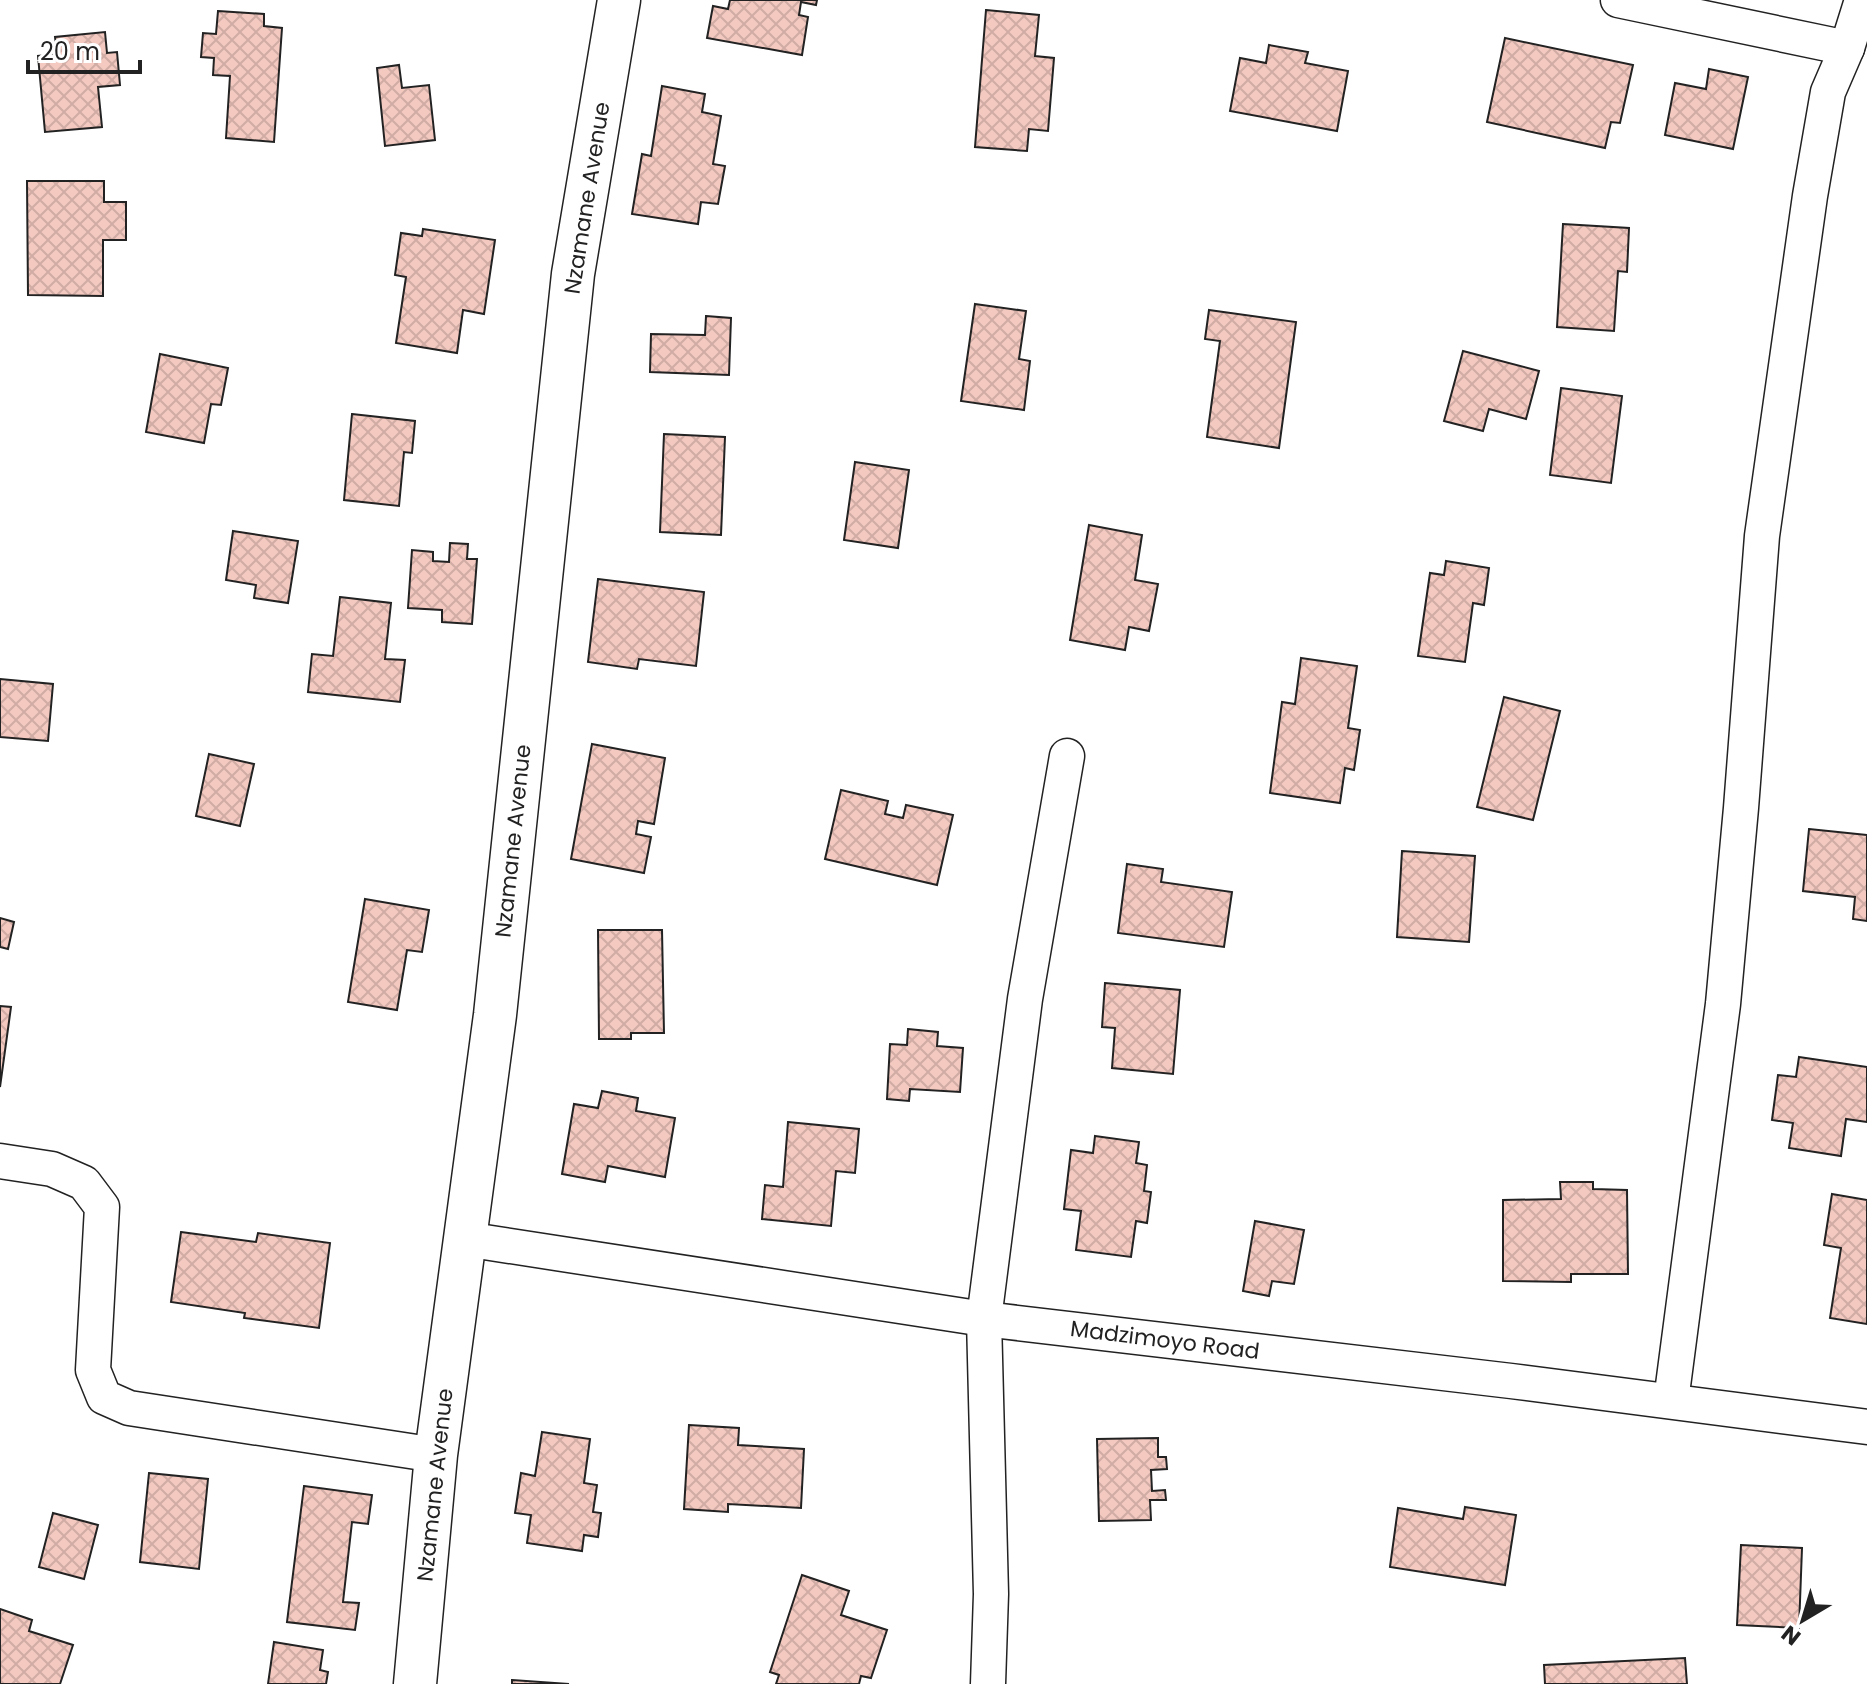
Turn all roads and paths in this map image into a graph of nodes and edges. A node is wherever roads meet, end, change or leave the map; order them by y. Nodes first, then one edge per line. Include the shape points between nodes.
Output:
1 (619, 0) edge
2 (1618, 0) edge
3 (1862, 0) edge
4 (1847, 48) junction
5 (1067, 756) dead end
6 (0, 1161) edge
7 (465, 1239) junction
8 (984, 1319) junction
9 (1671, 1401) junction
10 (1867, 1427) edge
11 (436, 1455) junction
12 (415, 1684) edge
13 (988, 1684) edge

1 - 7 street, Nzamane Avenue via 573,274 497,999
2 - 4 street
3 - 4 street
4 - 9 street via 1828,92 1762,536 1723,1004
5 - 8 street via 1025,999
6 - 11 street via 52,1169 84,1183 102,1207 93,1370 104,1397 129,1408
7 - 8 street, Madzimoyo Road
7 - 11 street, Nzamane Avenue
8 - 9 street, Madzimoyo Road
8 - 13 street
9 - 10 street, Madzimoyo Road
11 - 12 street, Nzamane Avenue

